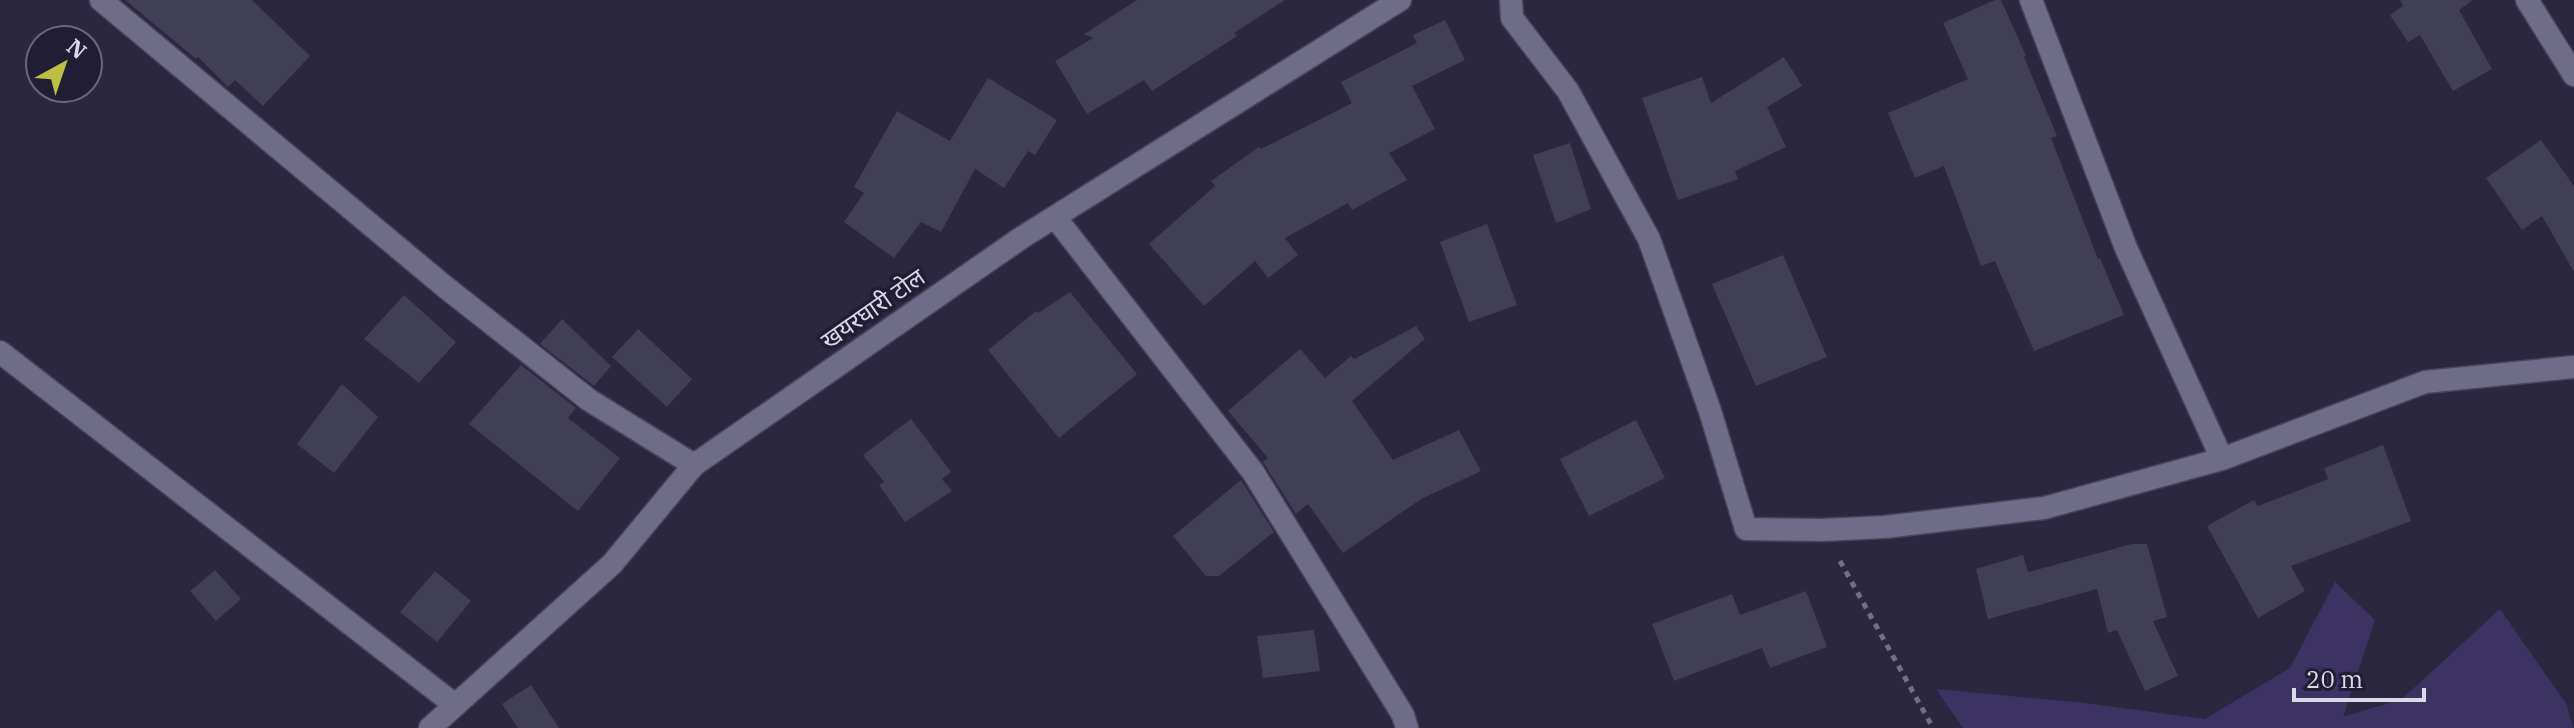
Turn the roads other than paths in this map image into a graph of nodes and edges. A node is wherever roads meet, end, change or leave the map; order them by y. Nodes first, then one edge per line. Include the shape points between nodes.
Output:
1 (101, 0) edge
2 (1400, 0) edge
3 (1511, 0) edge
4 (2031, 0) edge
5 (2527, 0) edge
6 (2574, 75) edge
7 (1055, 217) junction
8 (0, 352) edge
9 (2574, 367) edge
10 (2222, 459) junction
11 (694, 465) junction
12 (455, 705) junction
13 (430, 728) edge
14 (1407, 728) edge

1 - 11 street via 589,400
2 - 7 street, खयरघारी टोल
3 - 10 street via 1512,18 1568,91 1649,239 1746,529 1885,527 2044,508
4 - 10 street via 2126,248
5 - 6 street
7 - 11 street, खयरघारी टोल
7 - 14 street via 1253,472
8 - 12 street
9 - 10 street via 2425,382
11 - 12 street, खयरघारी टोल via 612,564
12 - 13 street, खयरघारी टोल

